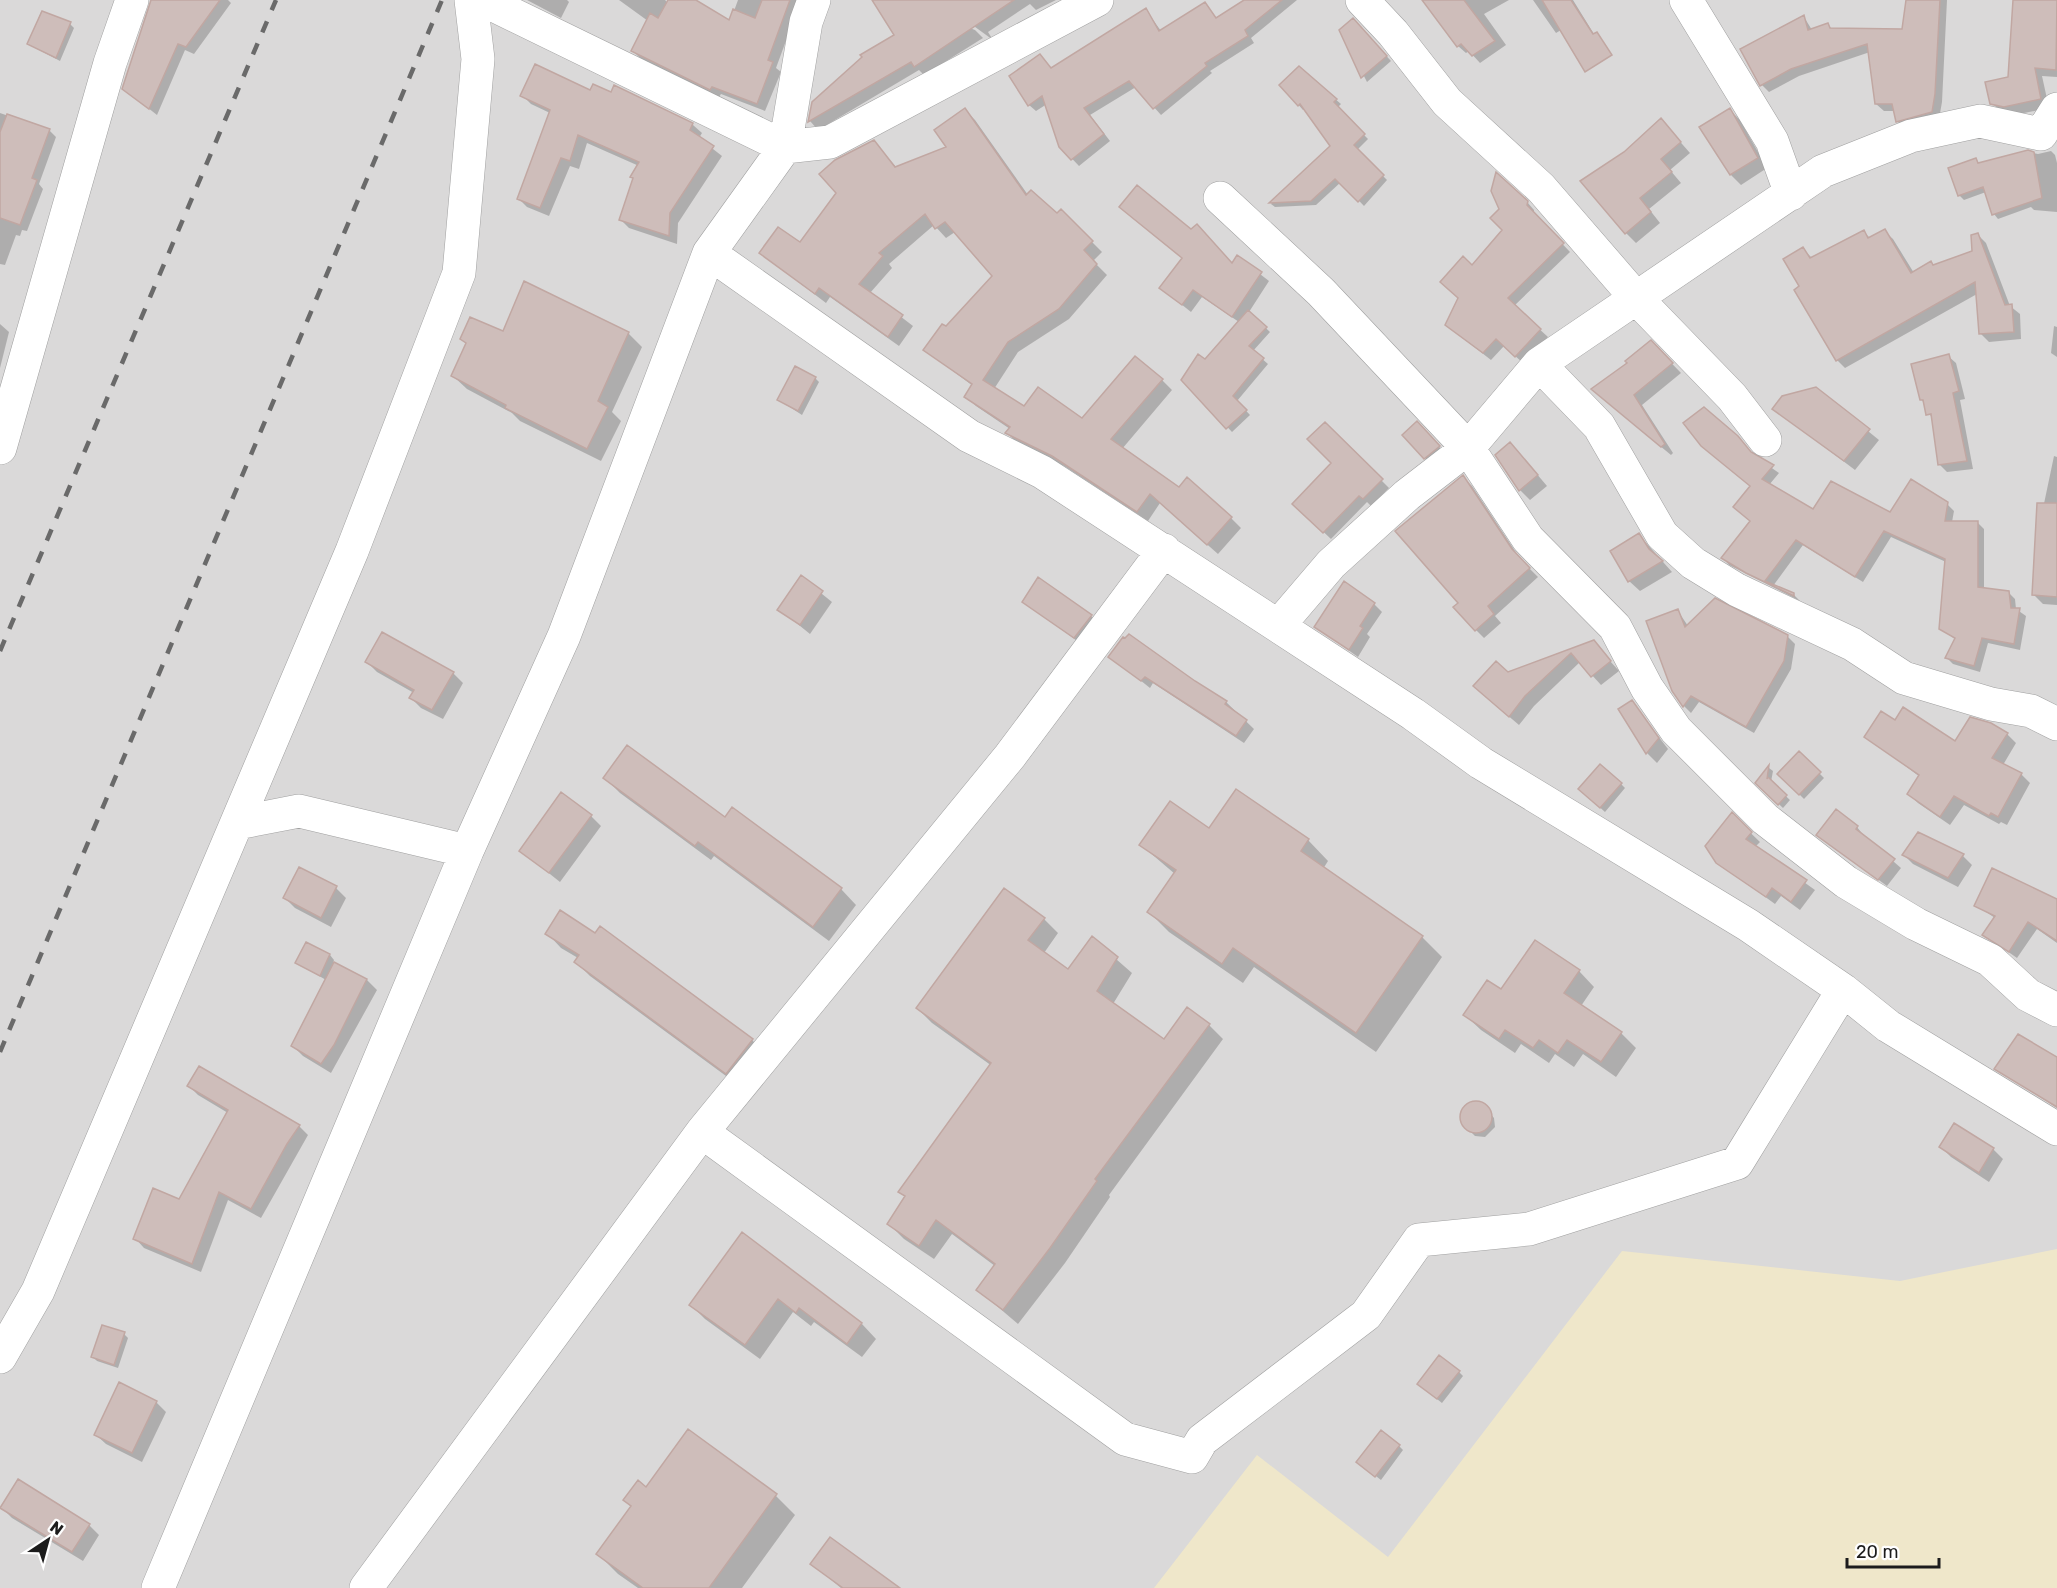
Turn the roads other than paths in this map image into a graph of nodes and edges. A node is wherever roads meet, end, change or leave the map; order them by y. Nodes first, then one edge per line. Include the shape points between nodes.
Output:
1 (132, 0) edge
2 (471, 0) edge
3 (483, 0) edge
4 (814, 0) edge
5 (1097, 0) edge
6 (1362, 0) edge
7 (1686, 0) edge
8 (2057, 109) edge
9 (784, 147) junction
10 (1791, 194) junction
11 (1220, 198) dead end
12 (709, 253) junction
13 (1637, 299) junction
14 (1539, 364) junction
15 (1765, 440) dead end
16 (0, 448) edge
17 (1468, 448) junction
18 (1164, 550) junction
19 (1279, 625) junction
20 (2057, 724) edge
21 (237, 823) junction
22 (467, 851) junction
23 (1843, 990) junction
24 (2057, 1010) edge
25 (2057, 1129) edge
26 (702, 1132) junction
27 (0, 1357) edge
28 (158, 1588) edge
29 (366, 1588) edge

1 - 16 street via 110,63
2 - 21 street via 478,59 459,273 352,551
3 - 9 street
4 - 9 street via 806,22
5 - 9 street via 830,142
6 - 13 street via 1447,102 1541,188
7 - 10 street via 1772,141
8 - 10 street via 2040,134 1980,121 1911,136 1823,171
9 - 12 street
10 - 13 street
11 - 17 street via 1322,292
12 - 18 street via 969,436 1042,472
12 - 22 street via 564,636
13 - 14 street
13 - 15 street via 1732,397
14 - 17 street
14 - 20 street via 1599,426 1662,535 1693,563 1737,590 1852,644 1904,678 1991,704 2031,711
17 - 19 street via 1407,495 1330,564
17 - 24 street via 1527,539 1615,627 1647,688 1676,730 1765,819 1846,882 1916,924 1990,960 2028,995
18 - 19 street
18 - 26 street via 1010,756
19 - 23 street via 1481,763 1748,925
21 - 22 street via 299,810
21 - 27 street via 38,1291
22 - 28 street
23 - 25 street via 1888,1026
23 - 26 street via 1737,1163 1528,1229 1419,1240 1366,1315 1202,1440 1192,1457 1125,1439
26 - 29 street

